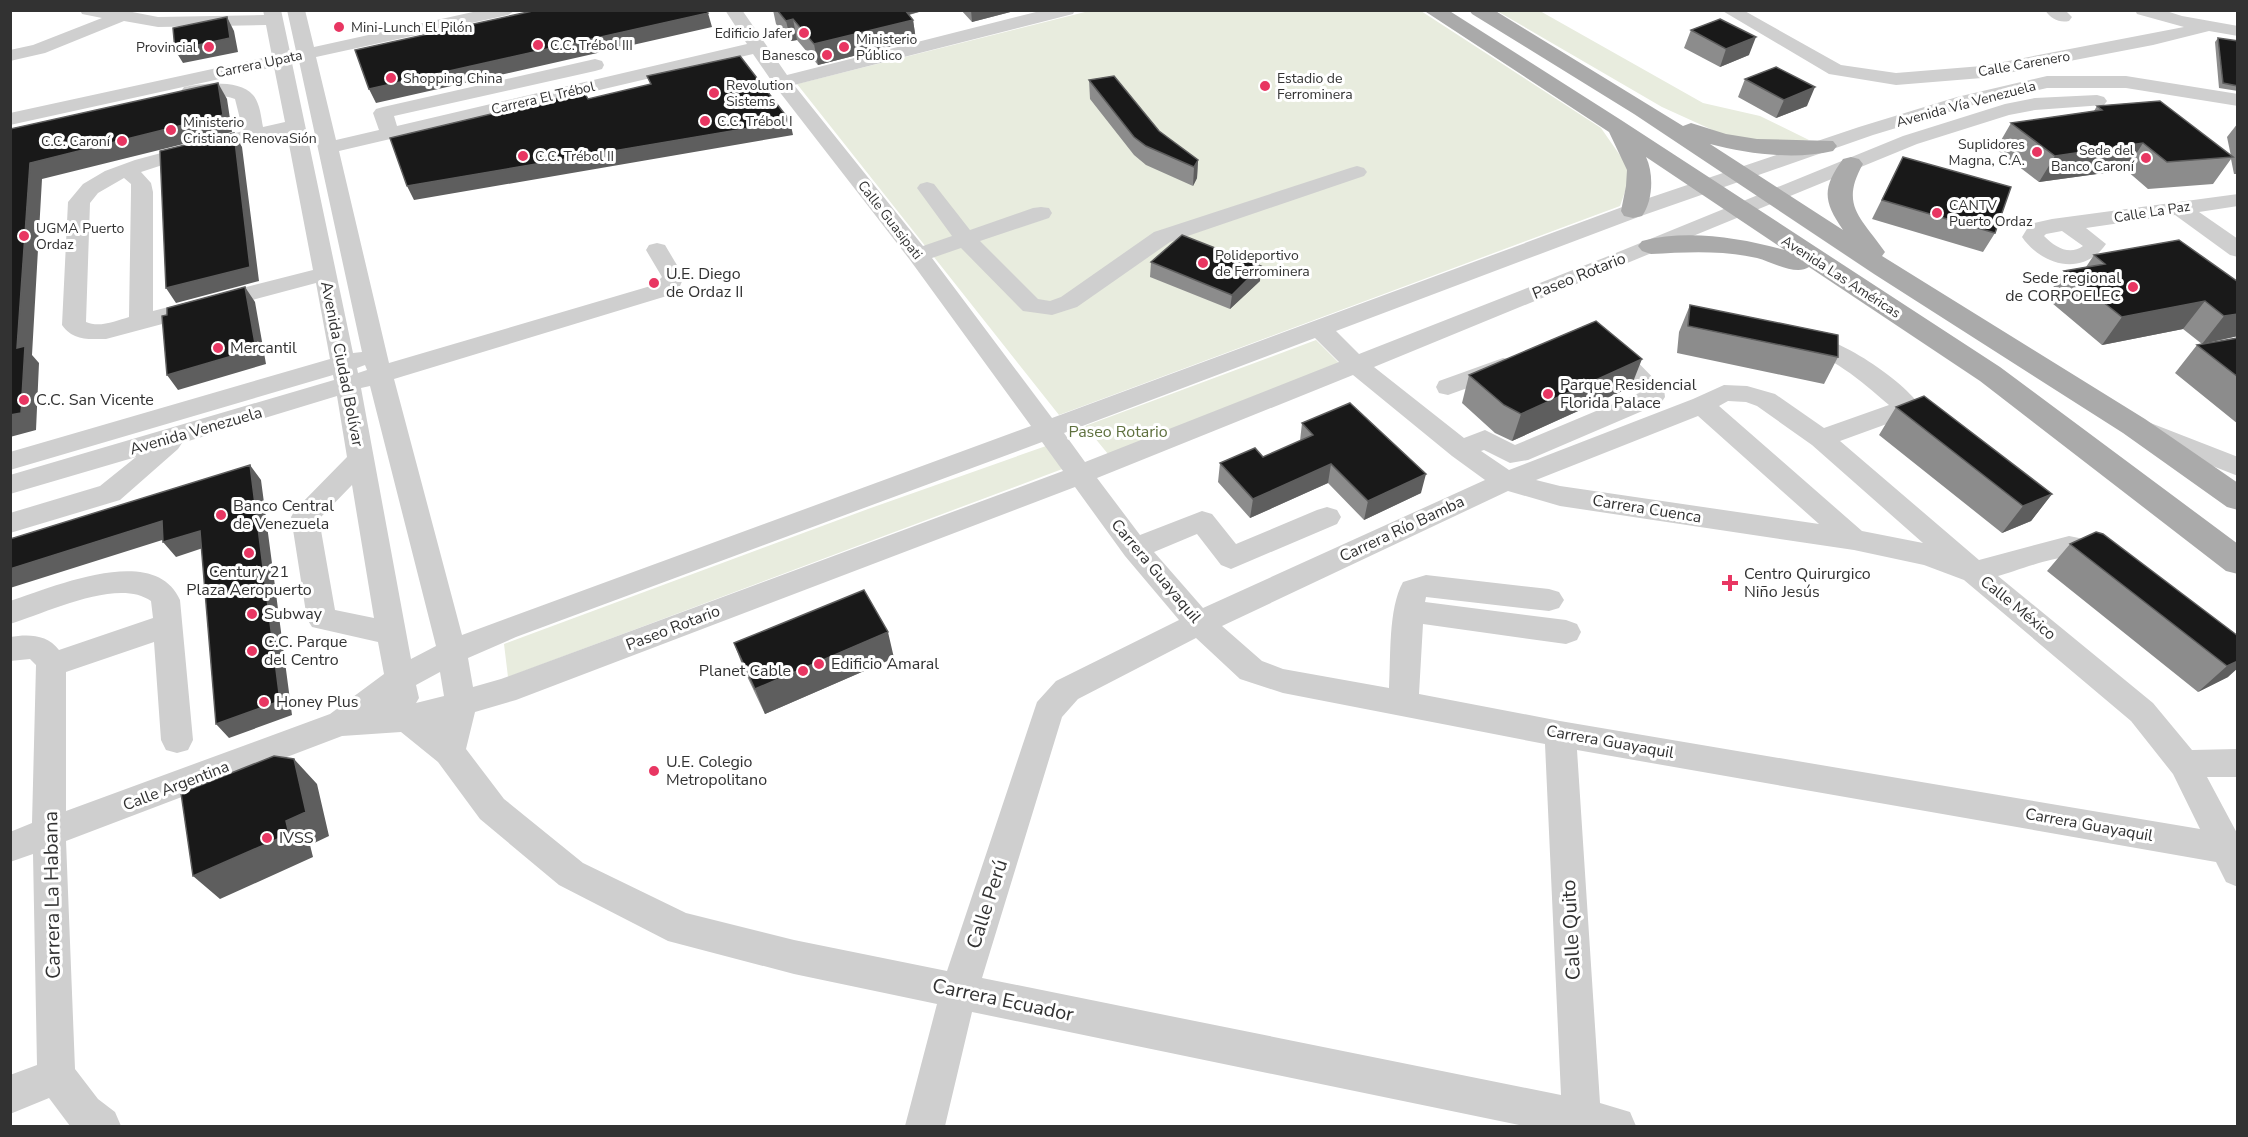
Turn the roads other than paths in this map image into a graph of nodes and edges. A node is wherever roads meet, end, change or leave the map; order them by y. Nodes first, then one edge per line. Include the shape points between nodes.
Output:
1 (88, 10) edge
2 (296, 10) edge
3 (508, 10) edge
4 (1067, 10) edge
5 (1433, 10) edge
6 (1479, 10) edge
7 (1729, 10) edge
8 (2144, 10) edge
9 (741, 13) edge
10 (1044, 13) edge
11 (273, 15) edge
12 (119, 16) junction
13 (1787, 23) dead end
14 (2210, 27) junction
15 (2238, 31) edge
16 (696, 43) dead end
17 (758, 47) junction
18 (1797, 49) junction
19 (305, 54) junction
20 (10, 56) edge
21 (717, 57) junction
22 (281, 59) junction
23 (615, 61) dead end
24 (782, 82) junction
25 (184, 86) junction
26 (2238, 100) edge
27 (1642, 109) junction
28 (2238, 116) edge
29 (10, 119) edge
30 (1613, 125) junction
31 (294, 126) junction
32 (10, 133) edge
33 (390, 133) junction
34 (253, 136) junction
35 (1825, 146) junction
36 (327, 148) junction
37 (1851, 164) junction
38 (128, 170) junction
39 (1357, 172) dead end
40 (1738, 173) junction
41 (1702, 186) junction
42 (927, 188) dead end
43 (1772, 195) junction
44 (2238, 200) edge
45 (2179, 208) junction
46 (1739, 210) junction
47 (1633, 211) junction
48 (1041, 213) dead end
49 (2067, 225) dead end
50 (965, 239) junction
51 (1651, 246) junction
52 (657, 250) dead end
53 (2238, 250) edge
54 (918, 255) junction
55 (1883, 268) junction
56 (324, 274) junction
57 (1853, 285) junction
58 (141, 321) junction
59 (1319, 328) junction
60 (1778, 335) edge
61 (1592, 336) edge
62 (1526, 357) edge
63 (378, 365) junction
64 (1356, 365) junction
65 (345, 375) junction
66 (1448, 387) dead end
67 (1747, 394) joint
68 (1702, 405) junction
69 (2134, 426) junction
70 (1048, 430) junction
71 (178, 436) junction
72 (1821, 439) junction
73 (1461, 450) junction
74 (361, 459) junction
75 (10, 461) edge
76 (2238, 467) edge
77 (1079, 475) junction
78 (1506, 481) junction
79 (10, 485) edge
80 (2238, 499) edge
81 (1328, 517) dead end
82 (10, 523) edge
83 (1854, 540) junction
84 (1135, 549) junction
85 (2238, 561) edge
86 (1974, 572) junction
87 (2128, 574) edge
88 (1549, 600) dead end
89 (1409, 611) junction
90 (10, 613) edge
91 (1200, 623) junction
92 (168, 625) junction
93 (392, 633) junction
94 (1566, 633) dead end
95 (452, 652) junction
96 (34, 654) edge
97 (400, 679) junction
98 (1066, 690) joint
99 (1403, 704) junction
100 (461, 705) junction
101 (407, 719) junction
102 (341, 723) junction
103 (1560, 734) junction
104 (177, 740) dead end
105 (449, 752) junction
106 (2238, 763) edge
107 (2184, 764) junction
108 (50, 834) junction
109 (10, 847) edge
110 (2233, 860) edge
111 (959, 991) junction
112 (56, 1076) junction
113 (10, 1095) edge
114 (1594, 1124) edge
115 (101, 1126) edge
116 (926, 1126) edge

1 - 12 street
2 - 19 street, Avenida Ciudad Bolívar
3 - 19 street, Carrera Upata
4 - 10 street
5 - 30 main road, Avenida Las Américas
6 - 27 main road, Avenida Las Américas
7 - 18 street, Calle Carenero
8 - 14 street
9 - 17 street, Calle Guasipati
10 - 24 street
11 - 12 street via 158,22
11 - 22 street, Avenida Ciudad Bolívar
12 - 20 street via 39,50
13 - 18 street via 1813,42
14 - 15 street
14 - 18 street, Calle Carenero via 1941,77 1896,79 1836,70
16 - 21 street via 707,40
17 - 21 street, Carrera El Trébol
17 - 24 street, Calle Guasipati
19 - 22 street, Carrera Upata
19 - 36 street, Avenida Ciudad Bolívar
21 - 33 street, Carrera El Trébol
22 - 25 street, Carrera Upata
22 - 31 street, Avenida Ciudad Bolívar
23 - 33 street via 383,113
24 - 54 street, Calle Guasipati
25 - 29 street, Carrera Upata
25 - 32 street
25 - 34 street via 242,94
26 - 35 street, Avenida Vía Venezuela via 2126,82 2047,82 1964,101
27 - 35 main road via 1724,141 1773,147
27 - 40 main road, Avenida Las Américas
28 - 37 street, Avenida Vía Venezuela via 2160,101 2076,100 2035,104 1920,137
30 - 41 main road, Avenida Las Américas
30 - 47 main road via 1638,162 1641,178
31 - 34 street
31 - 56 street, Avenida Ciudad Bolívar
33 - 36 street, Carrera El Trébol
34 - 38 street via 164,157
35 - 40 street, Avenida Vía Venezuela
36 - 63 street, Avenida Ciudad Bolívar
37 - 43 street, Avenida Vía Venezuela
37 - 55 main road via 1839,186 1839,198
38 - 58 street via 141,183 142,192
38 - 58 street via 92,187 79,202 74,325 80,331 92,333
39 - 50 street via 1162,237 1070,302 1052,308 1031,306
40 - 41 street, Avenida Vía Venezuela
40 - 43 main road, Avenida Las Américas
41 - 46 main road, Avenida Las Américas
41 - 47 street
42 - 50 street
43 - 46 street, Avenida Vía Venezuela
43 - 55 main road, Avenida Las Américas
44 - 45 street, Calle La Paz
45 - 49 street, Calle La Paz
45 - 53 street
46 - 51 street, Paseo Rotario
46 - 57 main road, Avenida Las Américas
47 - 59 street
48 - 50 street
50 - 54 street
51 - 57 main road via 1725,243 1764,250
51 - 64 street, Paseo Rotario
52 - 63 street, Avenida Venezuela via 673,277 662,290
54 - 70 street, Calle Guasipati
55 - 69 main road, Avenida Las Américas
56 - 58 street
56 - 65 street, Avenida Ciudad Bolívar
57 - 85 main road, Avenida Las Américas via 1990,374
59 - 64 street, Carrera Cuenca
59 - 70 street
60 - 72 street via 1827,346 1846,356 1917,414
61 - 73 street via 1652,389 1652,398 1519,454 1510,454 1485,440
62 - 66 street
63 - 65 street, Avenida Venezuela
63 - 95 street, Avenida Ciudad Bolívar
64 - 73 street, Carrera Cuenca
64 - 77 street, Paseo Rotario
65 - 71 street, Avenida Venezuela
65 - 74 street, Avenida Ciudad Bolívar
65 - 75 street, Avenida Venezuela
67 - 68 street, Carrera Río Bamba via 1724,393
67 - 72 street, Calle México via 1766,400
68 - 78 street, Carrera Río Bamba
68 - 83 street
69 - 76 street, Avenida Las Américas
69 - 80 main road, Avenida Las Américas
70 - 77 street, Calle Guasipati
70 - 95 street
71 - 79 street, Avenida Venezuela
71 - 82 street via 110,492
72 - 86 street, Calle México
73 - 78 street, Carrera Cuenca
74 - 93 street, Avenida Ciudad Bolívar
74 - 93 street via 305,517 322,619
77 - 84 street, Carrera Guayaquil
77 - 100 street, Paseo Rotario
78 - 83 street, Carrera Cuenca via 1560,496
78 - 91 street, Carrera Río Bamba
81 - 84 street via 1231,558 1202,521
83 - 86 street, Carrera Cuenca via 1928,555
84 - 91 street, Carrera Guayaquil
86 - 87 street via 2069,546 2089,549
86 - 107 street, Calle México via 2142,712
88 - 89 street via 1426,586 1413,590
89 - 94 street
89 - 99 street
90 - 92 street via 97,584 128,581 150,584 164,595
91 - 98 street, Carrera Río Bamba
91 - 99 street, Carrera Guayaquil via 1251,670 1283,681
92 - 96 street
92 - 104 street
93 - 97 street, Avenida Ciudad Bolívar
95 - 97 street
95 - 100 street, Avenida Ciudad Bolívar
96 - 108 street, Carrera La Habana
97 - 101 street, Avenida Ciudad Bolívar
97 - 102 street, Calle Argentina
98 - 111 street, Calle Perú via 1048,711
99 - 103 street, Carrera Guayaquil
100 - 101 street, Paseo Rotario
100 - 105 street
101 - 102 street, Calle Argentina
101 - 105 street, Carrera Ecuador
102 - 108 street, Calle Argentina
103 - 110 street, Carrera Guayaquil
103 - 114 street, Calle Quito
105 - 111 street, Carrera Ecuador via 492,809 571,874 681,929
106 - 107 street
107 - 110 street, Calle México
108 - 109 street, Calle Argentina
108 - 112 street, Carrera La Habana
111 - 114 street, Carrera Ecuador
111 - 116 street, Calle Perú
112 - 113 street
112 - 115 street via 84,1113

